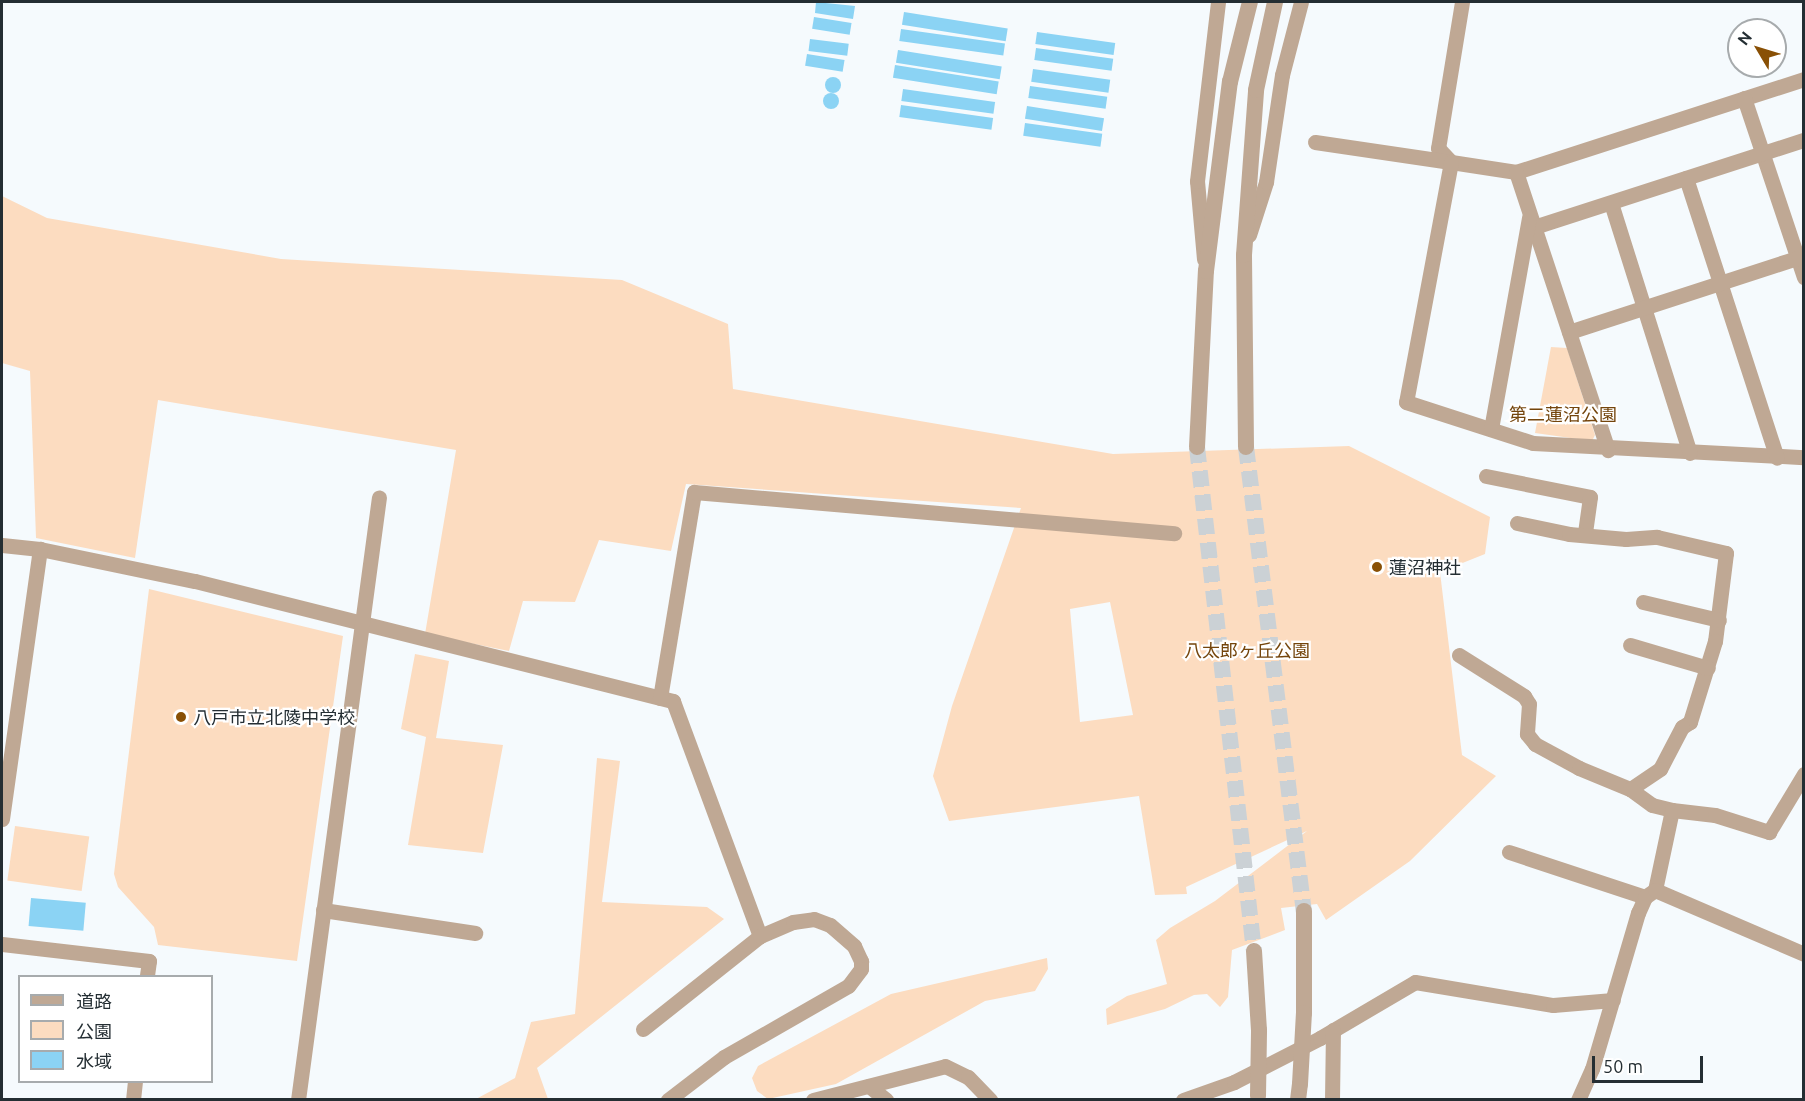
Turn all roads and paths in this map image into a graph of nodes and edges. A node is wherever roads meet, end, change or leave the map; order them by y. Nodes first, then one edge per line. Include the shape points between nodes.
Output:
1 (1218, 2) edge
2 (1250, 2) edge
3 (1275, 2) edge
4 (1301, 2) edge
5 (1462, 2) edge
6 (1803, 79) edge
7 (1744, 98) junction
8 (1803, 140) edge
9 (1315, 142) dead end
10 (1762, 154) junction
11 (1451, 162) junction
12 (1516, 172) junction
13 (1686, 178) junction
14 (1611, 203) junction
15 (1532, 220) junction
16 (1244, 255) junction
17 (1797, 258) junction
18 (1206, 271) junction
19 (1803, 277) edge
20 (1721, 283) junction
21 (1644, 308) junction
22 (1569, 332) junction
23 (1491, 429) junction
24 (1197, 447) tunnel mouth
25 (1246, 447) tunnel mouth
26 (1608, 450) junction
27 (1690, 453) junction
28 (1803, 457) edge
29 (1777, 458) junction
30 (1486, 476) dead end
31 (379, 496) dead end
32 (1517, 523) dead end
33 (1174, 533) dead end
34 (1585, 533) junction
35 (2, 545) edge
36 (40, 549) junction
37 (1643, 602) dead end
38 (1719, 620) junction
39 (359, 623) junction
40 (1630, 645) dead end
41 (1458, 655) dead end
42 (1708, 668) junction
43 (660, 698) junction
44 (1803, 774) edge
45 (1630, 789) junction
46 (2, 810) edge
47 (1672, 810) junction
48 (1509, 852) dead end
49 (1650, 893) junction
50 (323, 910) junction
51 (1304, 912) tunnel mouth
52 (475, 933) dead end
53 (760, 936) junction
54 (2, 944) edge
55 (1254, 951) tunnel mouth
56 (1803, 954) edge
57 (147, 975) edge
58 (1613, 1000) junction
59 (643, 1029) dead end
60 (1333, 1030) junction
61 (135, 1083) edge
62 (869, 1086) junction
63 (1228, 1092) edge
64 (1299, 1092) edge
65 (1258, 1098) edge
66 (133, 1100) edge
67 (298, 1100) edge
68 (668, 1100) edge
69 (813, 1100) edge
70 (886, 1100) edge
71 (990, 1100) edge
72 (1183, 1100) edge
73 (1332, 1100) edge
74 (1578, 1100) edge

1 - 18 street via 1197,181
2 - 18 street via 1230,82
3 - 16 street via 1256,90
4 - 16 street via 1282,75 1266,182
5 - 11 street via 1438,148
6 - 7 street
7 - 10 street
7 - 12 street
8 - 10 street
9 - 11 street
10 - 13 street
10 - 17 street
11 - 12 street
11 - 23 street via 1406,402
12 - 15 street
13 - 14 street
13 - 20 street
14 - 15 street
14 - 21 street
15 - 22 street
15 - 23 street
16 - 25 street
17 - 19 street
17 - 20 street
18 - 24 street
20 - 21 street
20 - 29 street
21 - 22 street
21 - 27 street
22 - 26 street
23 - 26 street via 1533,443
26 - 27 street
27 - 29 street
28 - 29 street
30 - 34 street via 1590,497
31 - 39 street
32 - 34 street via 1569,534
33 - 43 street via 694,492
34 - 38 street via 1626,539 1657,537 1726,553
35 - 36 street
36 - 39 street via 195,581
36 - 46 street
37 - 38 street
38 - 42 street
39 - 43 street
39 - 50 street
40 - 42 street
41 - 45 street via 1524,696 1529,704 1527,734 1535,744
42 - 45 street via 1690,722 1682,727 1675,747 1660,769
43 - 53 street via 673,701 680,713
44 - 47 street via 1769,832 1715,815
45 - 47 street via 1652,805
47 - 49 street
48 - 49 street
49 - 56 street
49 - 58 street
50 - 52 street
50 - 67 street
51 - 64 street, bridge
53 - 59 street
53 - 68 street via 793,922 814,920 842,933 854,946 861,969 848,986 724,1057
54 - 57 street via 149,961
55 - 65 street, bridge
58 - 60 street via 1554,1005 1415,982
58 - 74 street
60 - 63 street
60 - 73 street
61 - 66 street
62 - 69 street
62 - 70 street
62 - 71 street via 945,1066 968,1077
63 - 72 street

